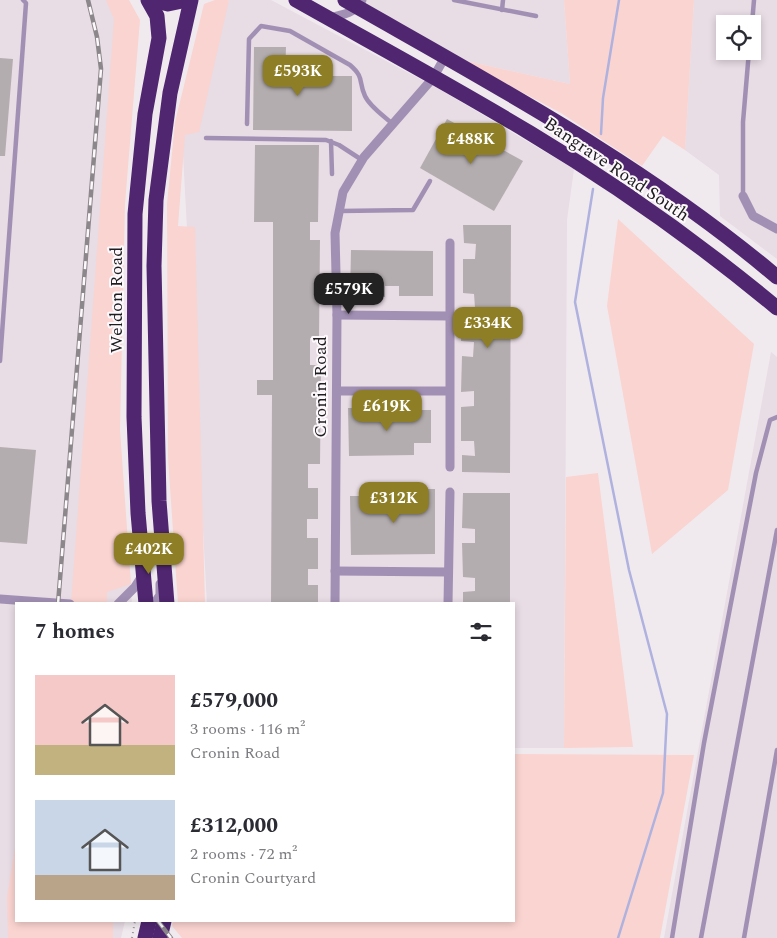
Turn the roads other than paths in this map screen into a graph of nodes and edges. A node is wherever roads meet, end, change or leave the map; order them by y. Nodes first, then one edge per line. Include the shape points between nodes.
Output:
1 (23, 0) edge
2 (148, 0) edge
3 (152, 0) edge
4 (186, 0) edge
5 (191, 0) edge
6 (296, 0) edge
7 (454, 0) edge
8 (503, 0) edge
9 (754, 0) edge
10 (355, 2) edge
11 (502, 10) junction
12 (753, 15) edge
13 (536, 16) dead end
14 (328, 18) junction
15 (445, 57) junction
16 (749, 60) edge
17 (434, 78) junction
18 (247, 124) dead end
19 (393, 124) junction
20 (206, 138) dead end
21 (332, 141) junction
22 (362, 160) junction
23 (332, 174) dead end
24 (430, 181) dead end
25 (744, 196) joint
26 (340, 211) junction
27 (777, 229) edge
28 (450, 243) dead end
29 (777, 278) edge
30 (777, 308) edge
31 (337, 315) junction
32 (449, 316) junction
33 (0, 361) edge
34 (337, 391) junction
35 (448, 391) junction
36 (777, 417) edge
37 (450, 467) dead end
38 (450, 492) dead end
39 (777, 530) edge
40 (162, 554) junction
41 (335, 571) junction
42 (448, 572) junction
43 (143, 574) junction
44 (0, 599) edge
45 (45, 602) edge
46 (120, 602) edge
47 (146, 602) edge
48 (155, 602) edge
49 (168, 602) edge
50 (335, 602) edge
51 (448, 602) edge
52 (777, 750) edge
53 (164, 922) edge
54 (160, 938) edge
55 (672, 938) edge
56 (701, 938) edge
57 (744, 938) edge

1 - 33 lane via 26,3
2 - 43 highway, Weldon Road via 159,26 145,114 135,214 134,417
3 - 4 highway via 168,4
5 - 40 highway via 170,93 156,200 154,266
6 - 14 highway, Bangrave Road South
7 - 11 lane
8 - 11 lane
9 - 12 lane
10 - 14 street via 345,14
10 - 15 highway, Bangrave Road South
11 - 13 lane
14 - 17 highway, Bangrave Road South
15 - 17 street, Cronin Road
15 - 29 highway, Bangrave Road South via 545,114 620,162 695,213
16 - 25 lane via 743,122
17 - 19 street, Cronin Road
17 - 30 highway, Bangrave Road South via 604,179
18 - 19 lane via 249,38 261,26 290,31 350,65 358,72 369,104
19 - 22 street, Cronin Road
20 - 21 lane
21 - 22 lane
21 - 23 lane
22 - 26 street, Cronin Road via 343,192
24 - 26 lane via 413,210
25 - 27 street via 753,216
26 - 31 street, Cronin Road via 335,233
28 - 32 street
31 - 32 street
31 - 34 street, Cronin Road
32 - 35 street
34 - 35 street
34 - 41 street, Cronin Road
35 - 37 street
36 - 55 lane via 770,420 756,473 704,743
38 - 42 street
39 - 56 lane
40 - 48 street via 160,595
40 - 49 highway
41 - 42 street
41 - 50 street, Cronin Road
42 - 51 street
43 - 46 street
43 - 47 highway, Weldon Road
44 - 45 street
52 - 57 lane
53 - 54 highway

